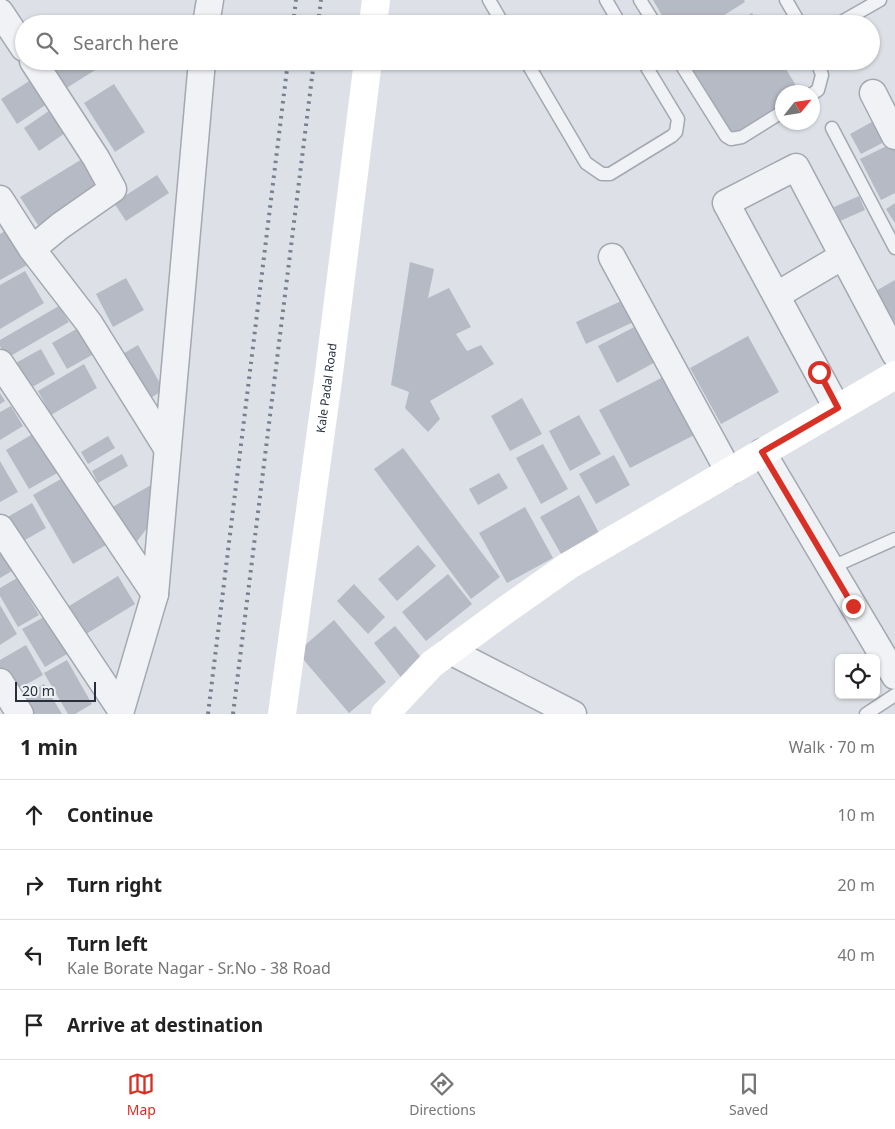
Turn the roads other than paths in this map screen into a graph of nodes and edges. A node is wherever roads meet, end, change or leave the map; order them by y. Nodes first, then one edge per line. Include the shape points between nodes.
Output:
1 (210, 0) edge
2 (376, 0) edge
3 (489, 0) edge
4 (606, 0) edge
5 (640, 0) edge
6 (786, 0) edge
7 (880, 0) edge
8 (0, 12) edge
9 (208, 15) edge
10 (374, 15) edge
11 (498, 15) edge
12 (615, 15) edge
13 (649, 15) edge
14 (795, 15) edge
15 (854, 15) edge
16 (15, 34) edge
17 (39, 70) edge
18 (201, 70) edge
19 (367, 70) edge
20 (531, 70) edge
21 (648, 70) edge
22 (684, 70) edge
23 (820, 70) edge
24 (819, 85) edge
25 (874, 92) dead end
26 (775, 116) edge
27 (832, 128) dead end
28 (895, 136) edge
29 (0, 199) edge
30 (895, 248) edge
31 (32, 249) junction
32 (843, 256) junction
33 (612, 257) dead end
34 (776, 295) junction
35 (895, 354) edge
36 (0, 363) edge
37 (895, 375) edge
38 (838, 408) junction
39 (167, 448) junction
40 (762, 452) junction
41 (729, 472) junction
42 (0, 528) edge
43 (895, 540) edge
44 (830, 568) junction
45 (155, 594) junction
46 (450, 651) junction
47 (895, 676) edge
48 (0, 682) edge
49 (895, 695) edge
50 (558, 711) edge
51 (120, 712) edge
52 (20, 714) edge
53 (282, 714) edge
54 (385, 714) edge
55 (866, 714) edge

1 - 9 street
2 - 10 street
3 - 11 lane
4 - 12 lane
5 - 13 lane
6 - 14 lane
7 - 15 lane
8 - 16 street
17 - 31 street via 114,189
18 - 39 street
19 - 53 street, Kale Padal Road
20 - 21 lane via 586,163 602,174 610,174 676,132 678,119
22 - 26 lane via 731,140 742,137
23 - 24 lane
25 - 28 street
27 - 30 lane
29 - 31 street
31 - 39 street via 89,323
32 - 34 street
32 - 34 street via 796,167 726,203
32 - 35 street
33 - 41 street
34 - 38 street
36 - 45 street
37 - 38 street
38 - 40 street
39 - 45 street
40 - 41 street
40 - 44 street
41 - 46 street via 568,566
42 - 51 street
43 - 44 lane
44 - 47 street
45 - 51 street
46 - 50 street
46 - 54 street via 432,664
48 - 52 street
49 - 55 lane

